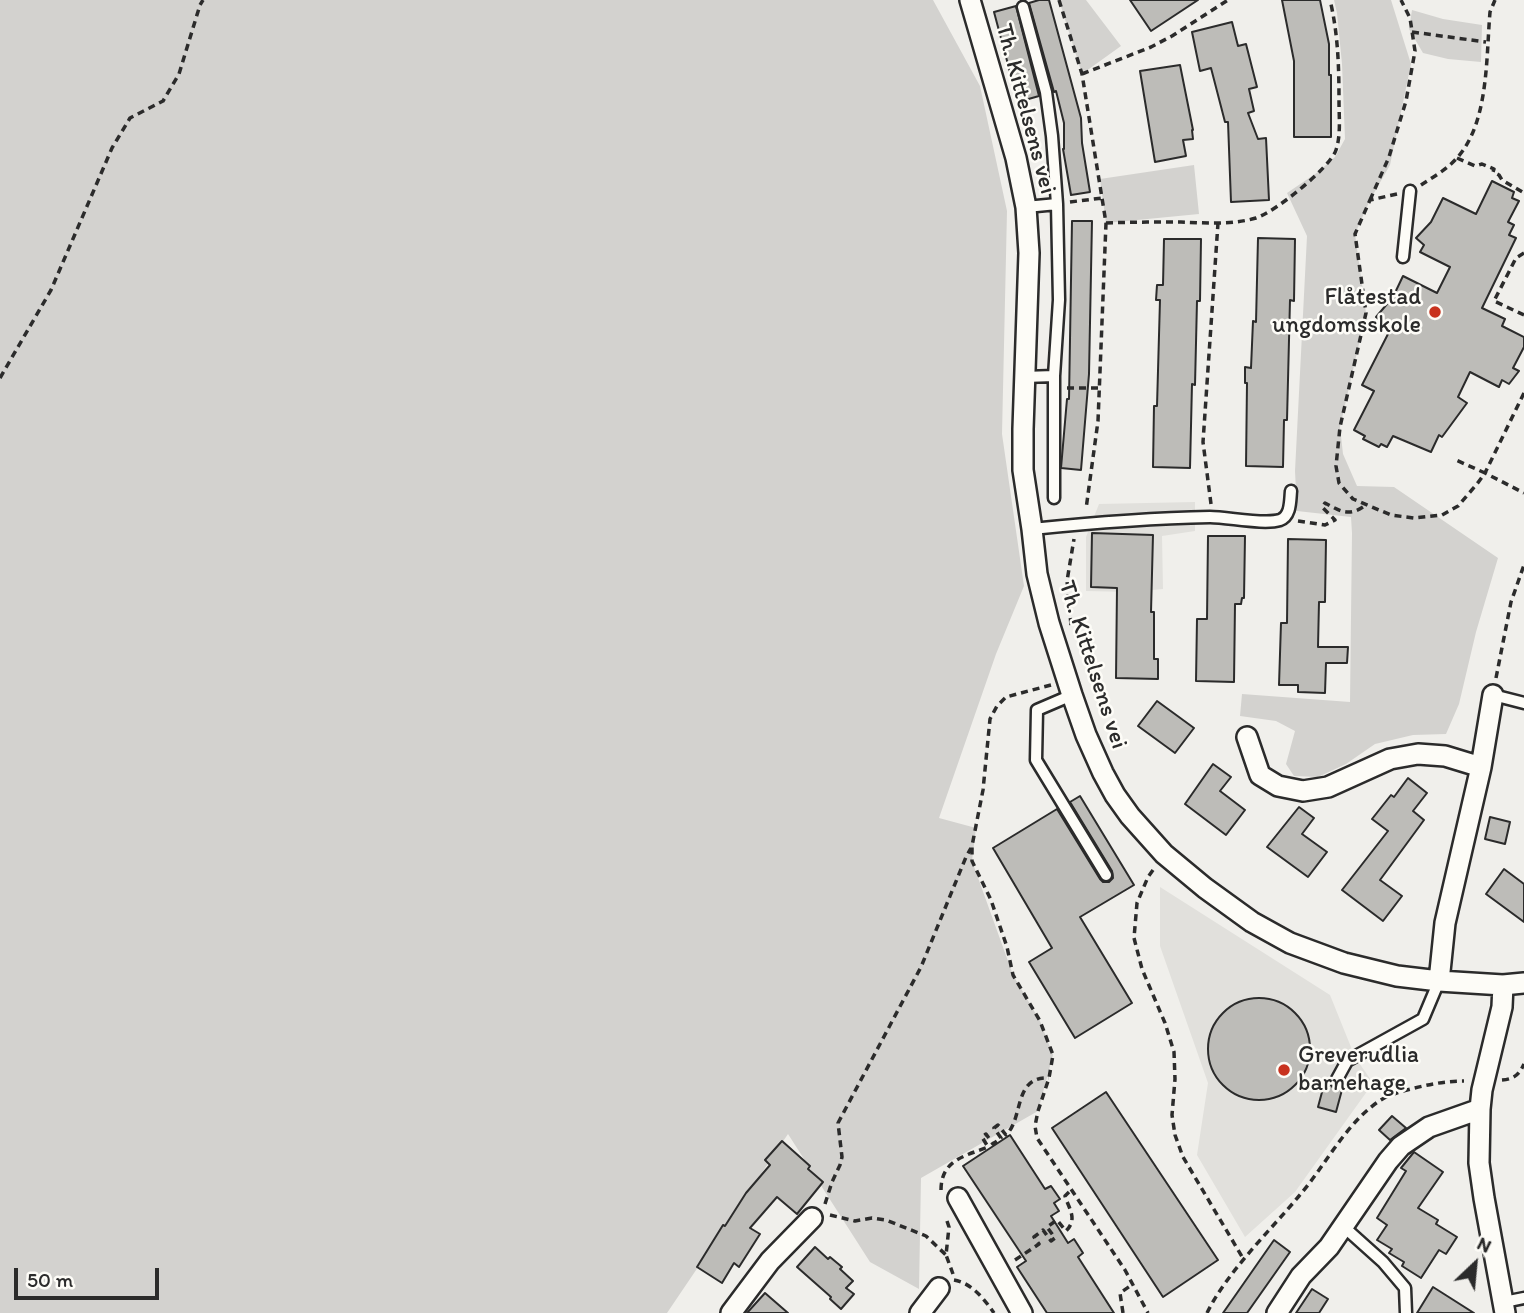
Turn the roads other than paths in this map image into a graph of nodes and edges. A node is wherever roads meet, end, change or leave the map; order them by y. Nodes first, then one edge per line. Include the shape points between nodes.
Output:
1 (970, 0) edge
2 (1023, 8) dead end
3 (1410, 191) road end
4 (1057, 204) junction
5 (1026, 207) junction
6 (1403, 257) dead end
7 (1054, 376) junction
8 (1024, 377) junction
9 (1291, 491) dead end
10 (1054, 498) dead end
11 (1032, 529) junction
12 (1070, 688) junction
13 (1493, 695) joint
14 (1524, 703) edge
15 (1247, 737) dead end
16 (1481, 768) junction
17 (1106, 876) dead end
18 (1439, 981) junction
19 (1524, 983) edge
20 (1503, 985) junction
21 (1336, 1081) dead end
22 (1480, 1109) junction
23 (949, 1197) road end
24 (816, 1215) road end
25 (1344, 1227) junction
26 (947, 1284) road end
27 (1511, 1304) edge
28 (731, 1313) edge
29 (920, 1313) edge
30 (1022, 1313) edge
31 (1277, 1313) edge
32 (1406, 1313) edge

1 - 5 street, Th. Kittelsens vei via 1017,158
2 - 4 lane via 1046,92
3 - 6 lane
4 - 5 lane
4 - 7 lane via 1059,300
5 - 8 street, Th. Kittelsens vei via 1029,253
7 - 8 lane
7 - 10 lane
8 - 11 street, Th. Kittelsens vei via 1023,470
9 - 11 lane via 1289,511 1283,519 1212,517
11 - 12 street, Th. Kittelsens vei via 1037,574
12 - 17 lane via 1037,710 1036,760
12 - 18 street, Th. Kittelsens vei via 1115,795 1164,854 1205,888 1252,922 1317,955 1368,970
13 - 14 lane
13 - 16 street
15 - 16 street via 1260,775 1278,786 1303,792 1328,787 1391,759 1418,754 1445,756
16 - 18 street via 1445,923
18 - 20 street, Th. Kittelsens vei
18 - 21 lane via 1423,1019 1347,1061
19 - 20 street, Th. Kittelsens vei
20 - 22 street
22 - 25 street via 1429,1127 1401,1146
22 - 27 street via 1484,1198
23 - 30 street
24 - 28 street via 770,1261
25 - 31 street via 1301,1276
25 - 32 lane via 1405,1288
26 - 29 street

